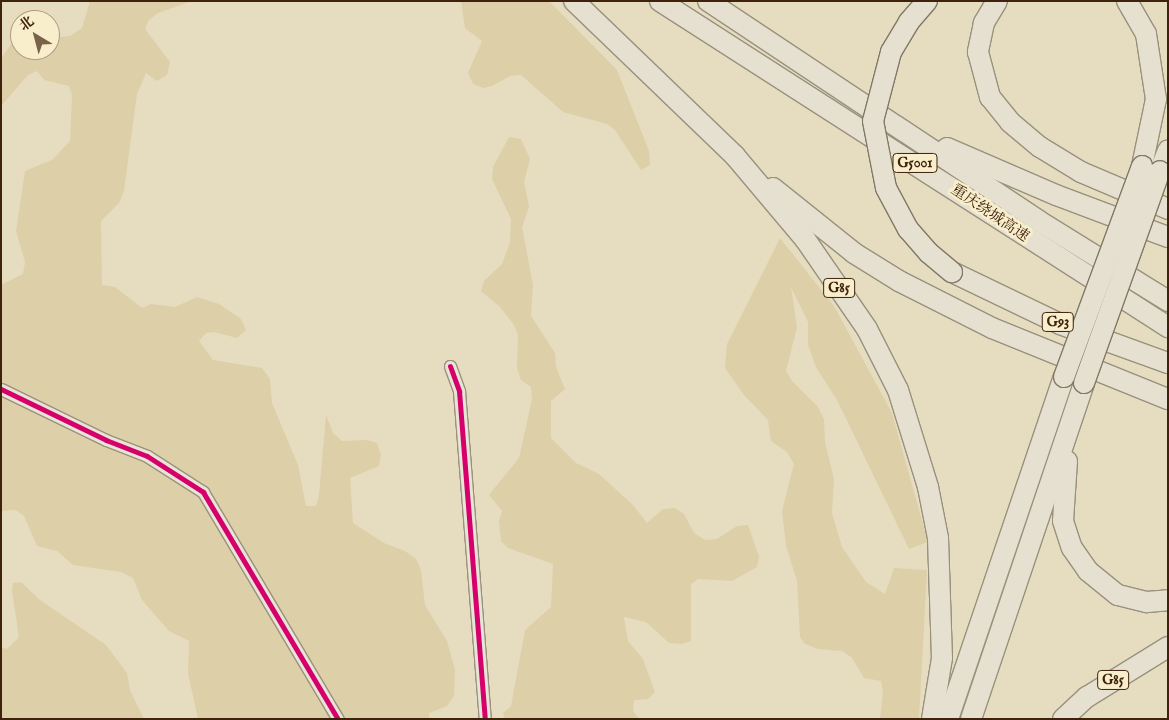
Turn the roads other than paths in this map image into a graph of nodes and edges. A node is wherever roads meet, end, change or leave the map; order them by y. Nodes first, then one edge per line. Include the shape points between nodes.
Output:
1 (574, 1) edge
2 (660, 1) edge
3 (708, 1) edge
4 (928, 1) edge
5 (997, 1) edge
6 (1127, 2) edge
7 (1168, 92) edge
8 (910, 132) junction
9 (1168, 150) edge
10 (735, 156) junction
11 (1151, 169) junction
12 (1168, 209) edge
13 (1168, 237) edge
14 (1168, 301) edge
15 (1168, 327) edge
16 (1168, 363) edge
17 (450, 366) dead end
18 (1, 390) edge
19 (1168, 399) edge
20 (1077, 403) junction
21 (1168, 600) edge
22 (1168, 647) edge
23 (338, 719) edge
24 (485, 719) edge
25 (932, 719) edge
26 (948, 719) edge
27 (971, 719) edge
28 (1062, 719) edge

1 - 10 highway, G85
2 - 15 highway, 重庆绕城高速 / G5001
3 - 8 highway, 重庆绕城高速
4 - 16 highway, G93, bridge via 909,22 891,52 873,121 886,188 908,228 929,254 952,272 1060,324
5 - 12 highway via 984,23 978,52 990,97 1010,122 1040,147 1081,172
6 - 11 highway via 1146,34 1156,99
7 - 11 highway
8 - 13 highway via 1056,196
8 - 14 highway, 重庆绕城高速 / G5001 via 1039,221
9 - 11 highway
10 - 19 highway via 854,253 899,281 992,328
10 - 25 highway, G85 via 805,239 867,329 898,390 928,487 938,538 942,658
11 - 20 highway, bridge
11 - 26 highway, bridge via 1064,377
17 - 24 street via 459,391
18 - 23 street via 147,456 203,492
20 - 21 highway via 1064,483 1063,521 1072,548 1088,572 1118,595 1147,602
20 - 27 highway
22 - 28 highway, G85 via 1086,698

